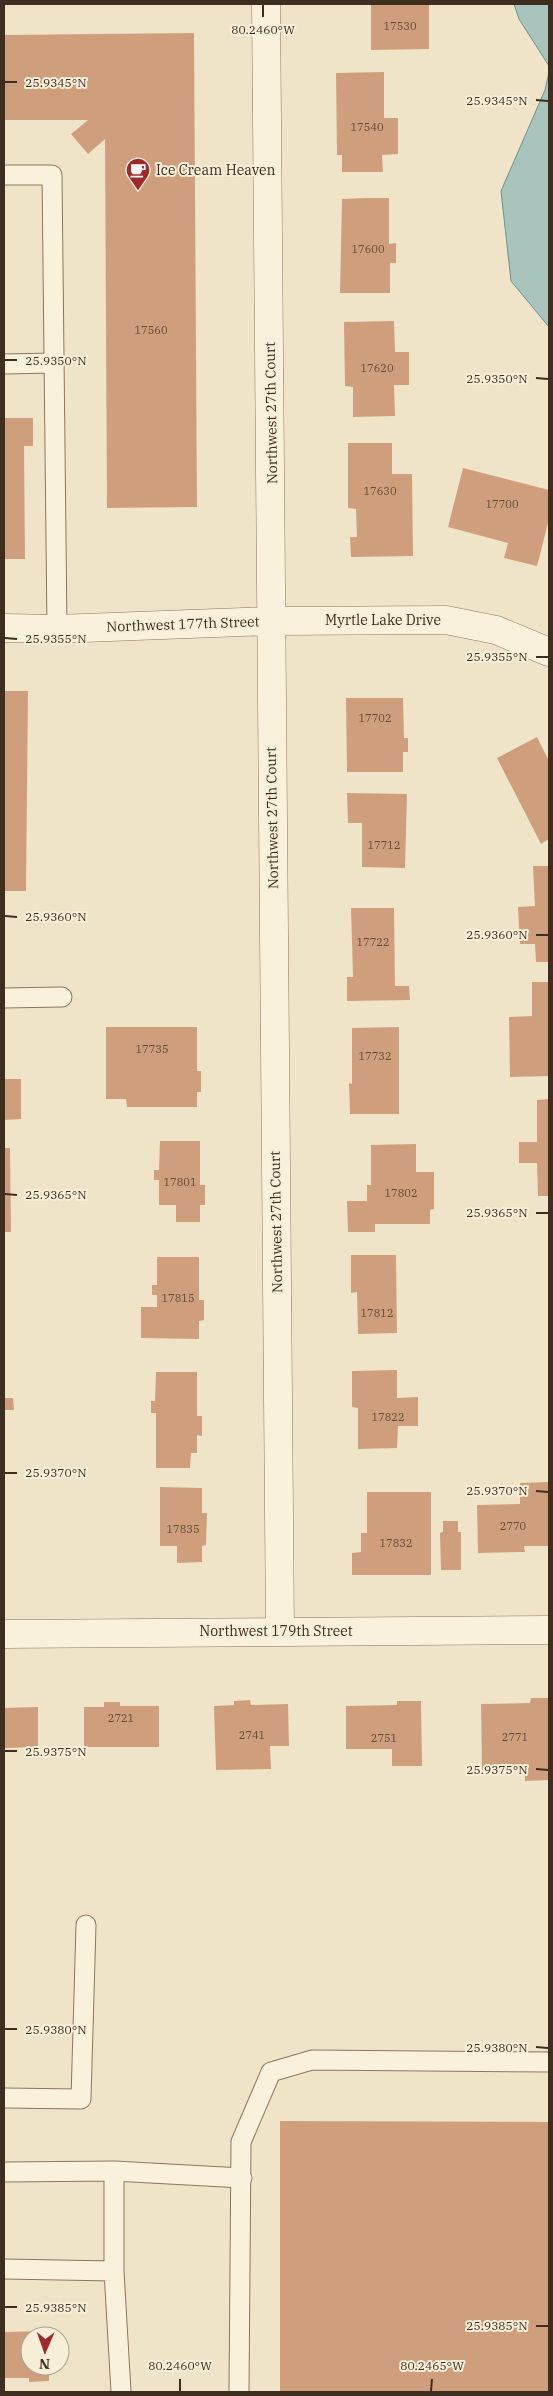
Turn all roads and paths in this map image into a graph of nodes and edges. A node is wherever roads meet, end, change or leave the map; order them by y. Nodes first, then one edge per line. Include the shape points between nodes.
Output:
1 (266, 4) edge
2 (4, 176) edge
3 (54, 363) junction
4 (4, 364) edge
5 (272, 621) junction
6 (4, 628) edge
7 (57, 629) junction
8 (549, 652) edge
9 (62, 997) dead end
10 (4, 998) edge
11 (549, 1630) edge
12 (280, 1631) junction
13 (4, 1634) edge
14 (86, 1925) dead end
15 (549, 2062) edge
16 (4, 2098) edge
17 (114, 2171) junction
18 (4, 2172) edge
19 (242, 2178) junction
20 (4, 2270) edge
21 (114, 2271) junction
22 (120, 2392) edge
23 (239, 2392) edge

1 - 5 street, Northwest 27th Court
2 - 3 lane via 52,175
3 - 4 lane
3 - 7 lane
5 - 7 street, Northwest 177th Street
5 - 8 street, Myrtle Lake Drive via 446,620 496,630
5 - 12 street, Northwest 27th Court
6 - 7 street, Northwest 177th Street
9 - 10 lane
11 - 12 street, Northwest 179th Street
12 - 13 street, Northwest 179th Street
14 - 16 lane via 80,2099
15 - 19 lane via 312,2060 271,2072 241,2142
17 - 18 lane
17 - 19 lane
17 - 21 lane
19 - 23 lane
20 - 21 lane
21 - 22 lane

